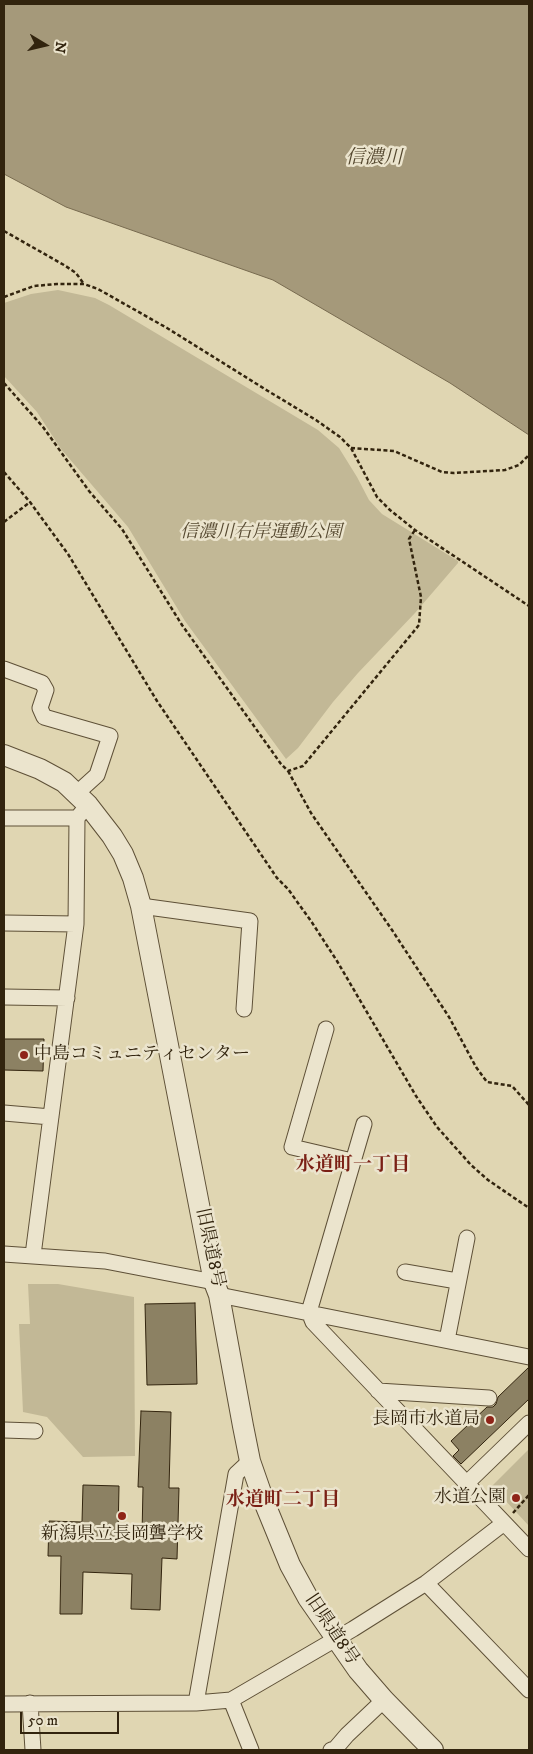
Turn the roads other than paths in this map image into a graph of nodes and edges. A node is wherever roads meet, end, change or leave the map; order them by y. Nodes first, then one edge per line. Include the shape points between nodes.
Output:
1 (4, 669) edge
2 (4, 754) edge
3 (80, 806) junction
4 (4, 818) edge
5 (141, 906) junction
6 (4, 923) edge
7 (76, 924) junction
8 (4, 997) edge
9 (67, 998) junction
10 (244, 1009) dead end
11 (326, 1029) dead end
12 (4, 1113) edge
13 (51, 1117) junction
14 (364, 1124) dead end
15 (352, 1161) junction
16 (466, 1238) dead end
17 (4, 1254) edge
18 (33, 1255) junction
19 (405, 1272) dead end
20 (457, 1281) junction
21 (216, 1289) junction
22 (309, 1312) junction
23 (447, 1340) junction
24 (529, 1357) edge
25 (378, 1391) junction
26 (489, 1398) dead end
27 (529, 1423) edge
28 (4, 1430) edge
29 (35, 1431) dead end
30 (250, 1461) junction
31 (466, 1484) junction
32 (504, 1523) junction
33 (529, 1549) edge
34 (426, 1582) junction
35 (336, 1638) junction
36 (529, 1690) edge
37 (231, 1700) junction
38 (384, 1700) junction
39 (30, 1703) junction
40 (196, 1703) junction
41 (4, 1704) edge
42 (33, 1750) edge
43 (251, 1750) edge
44 (331, 1750) edge
45 (434, 1750) edge

1 - 3 street via 42,683 46,690 40,708 44,717 110,736 97,775
2 - 3 street, 旧県道8号 via 64,782
3 - 4 street
3 - 5 street, 旧県道8号 via 112,836 123,854
3 - 7 street
5 - 10 street via 250,921
5 - 21 street, 旧県道8号
6 - 7 street
7 - 9 street
8 - 9 street
9 - 13 street
11 - 15 street via 292,1147
12 - 13 street
13 - 18 street
14 - 15 street
15 - 22 street
16 - 20 street
17 - 18 street
18 - 21 street via 105,1261
19 - 20 street
20 - 23 street
21 - 22 street
21 - 30 street, 旧県道8号
22 - 23 street
22 - 25 street via 313,1322
23 - 24 street
25 - 26 street
25 - 31 street
27 - 31 street
28 - 29 street
30 - 35 street, 旧県道8号 via 290,1565
30 - 40 street via 236,1474
31 - 32 street
32 - 33 street
32 - 34 street
34 - 35 street
34 - 36 street
35 - 37 street
35 - 38 street, 旧県道8号
37 - 40 street
37 - 43 street
38 - 44 street
38 - 45 street, 旧県道8号
39 - 40 street
39 - 41 street
39 - 42 street

